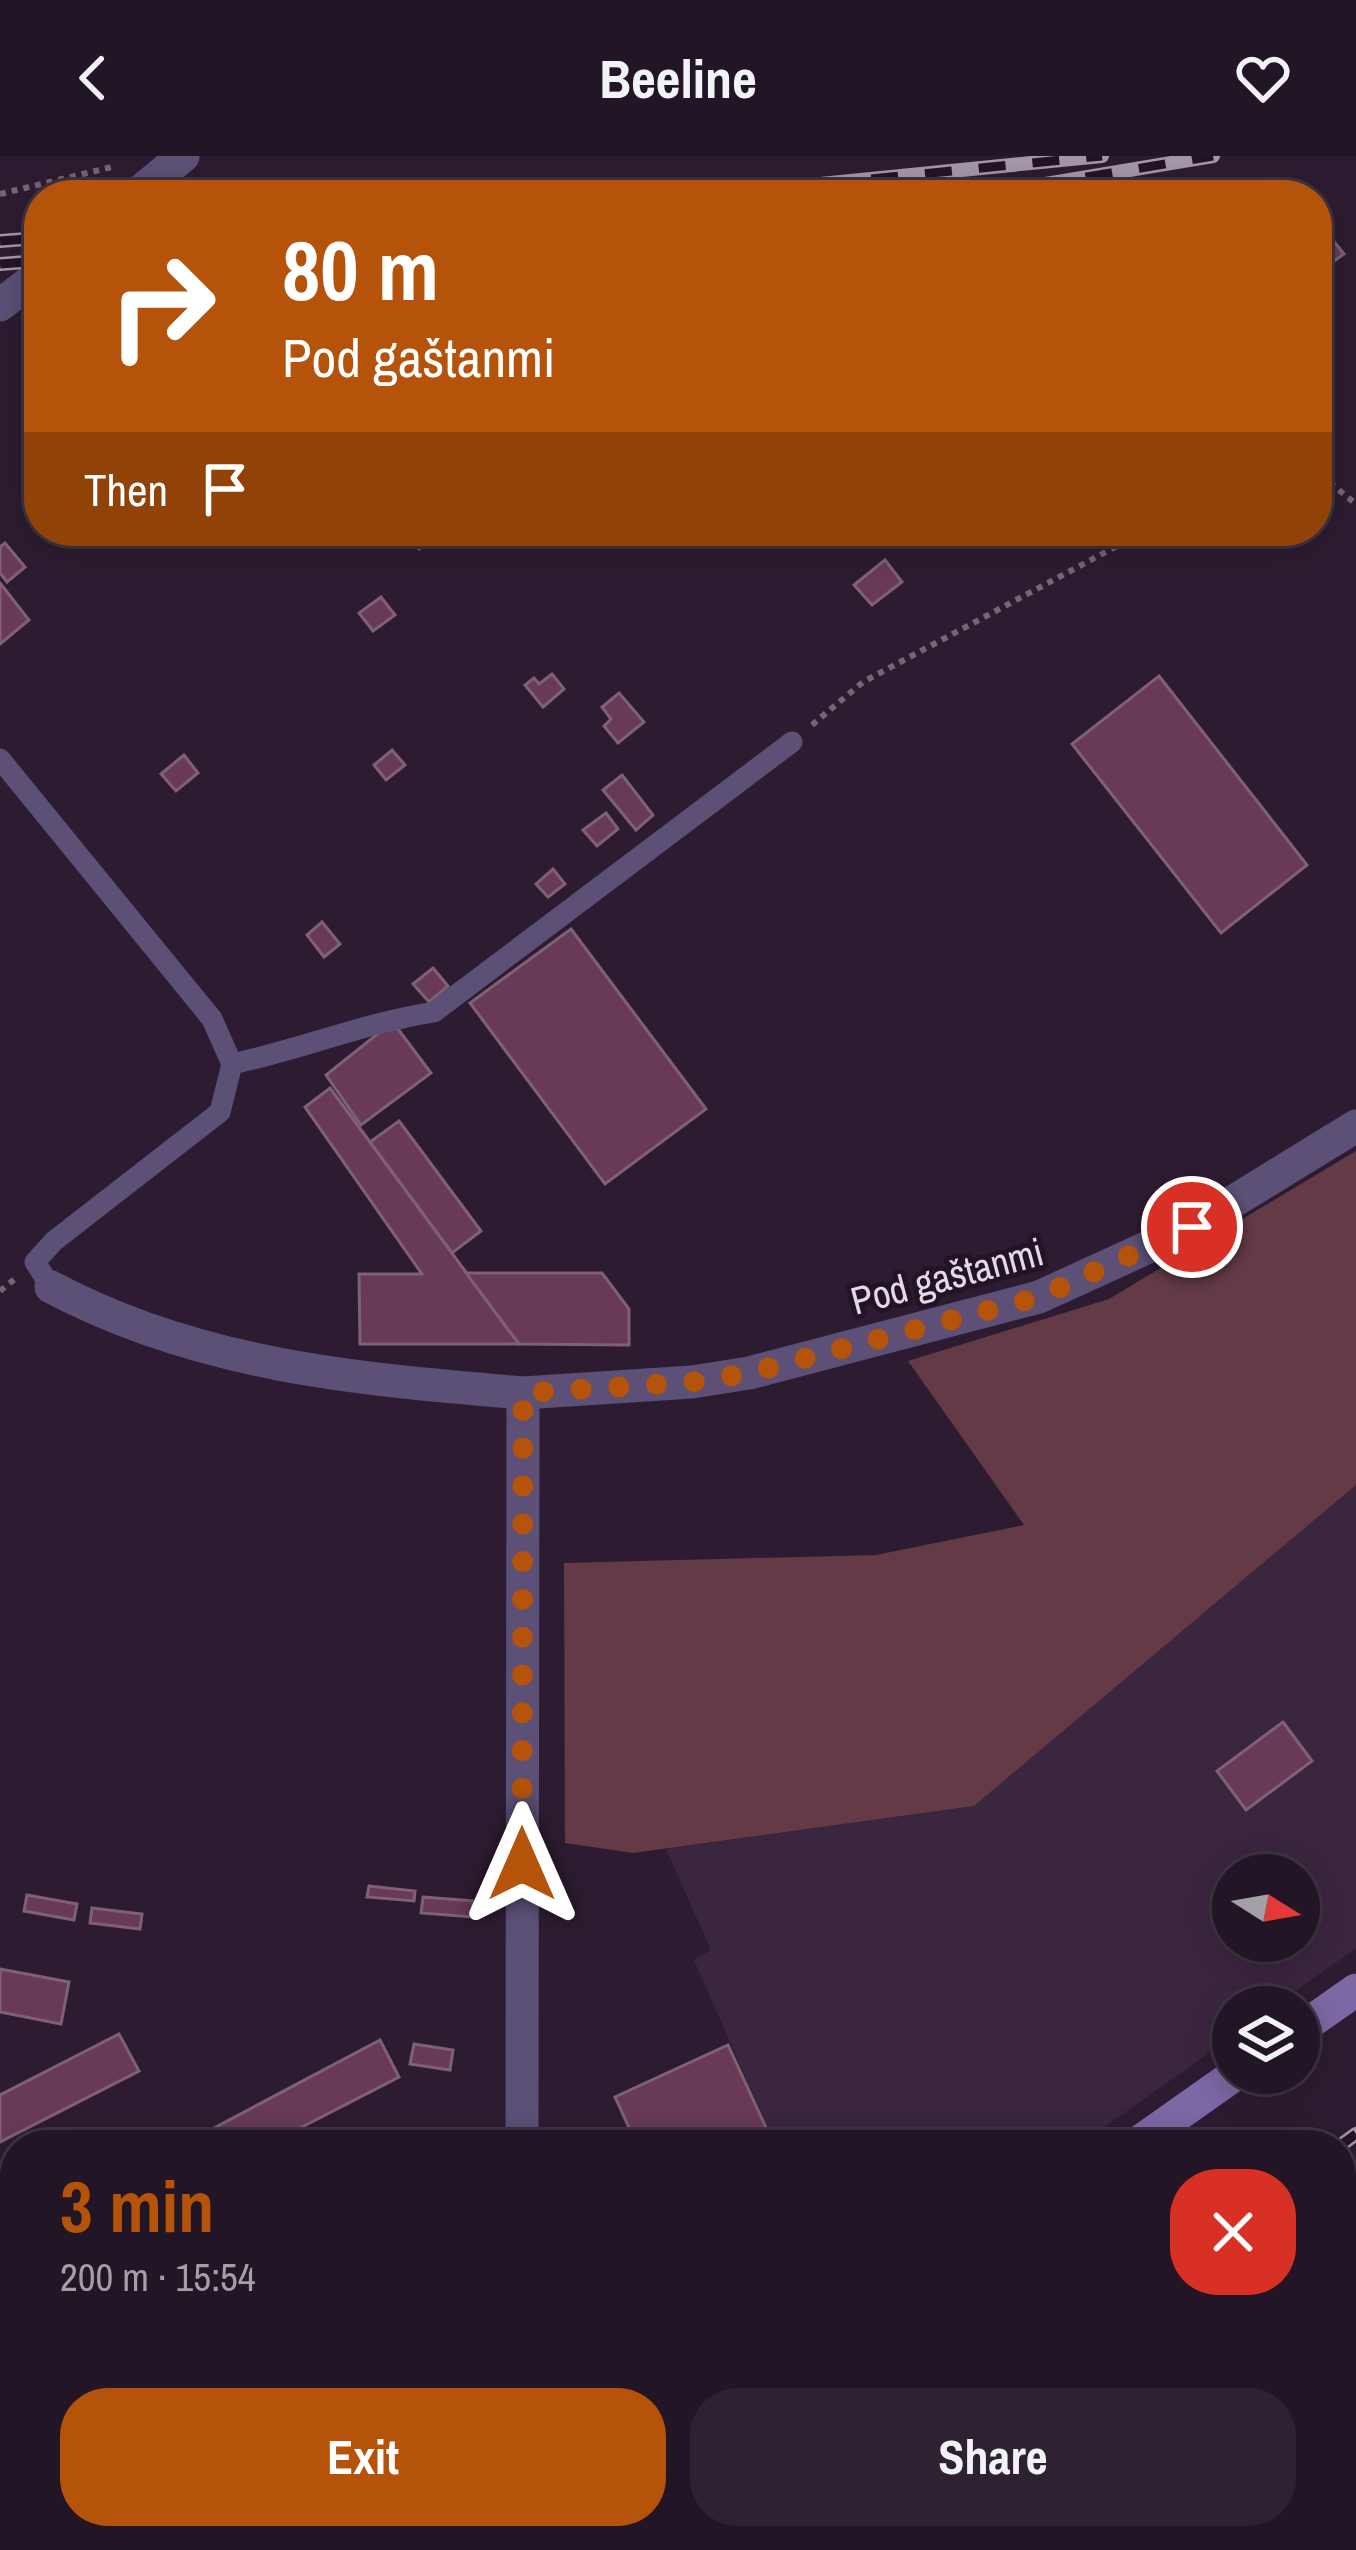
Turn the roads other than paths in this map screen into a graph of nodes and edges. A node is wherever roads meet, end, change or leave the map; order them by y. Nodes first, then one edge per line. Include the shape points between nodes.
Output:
1 (183, 156) edge
2 (135, 178) edge
3 (24, 287) edge
4 (0, 305) edge
5 (792, 742) road end
6 (0, 759) edge
7 (232, 1064) junction
8 (1356, 1126) edge
9 (51, 1287) joint
10 (523, 1393) junction
11 (1356, 1990) edge
12 (1320, 2015) edge
13 (1212, 2091) edge
14 (522, 2130) edge
15 (1156, 2130) edge

1 - 2 street
3 - 4 street
5 - 7 lane via 434,1012
6 - 7 lane via 212,1019
7 - 9 lane via 220,1112 35,1262
8 - 10 street, Pod gaštanmi via 1192,1227 1039,1297 749,1373
9 - 10 street, Pod gaštanmi via 114,1321 239,1360
10 - 14 street
11 - 12 main road
13 - 15 main road

